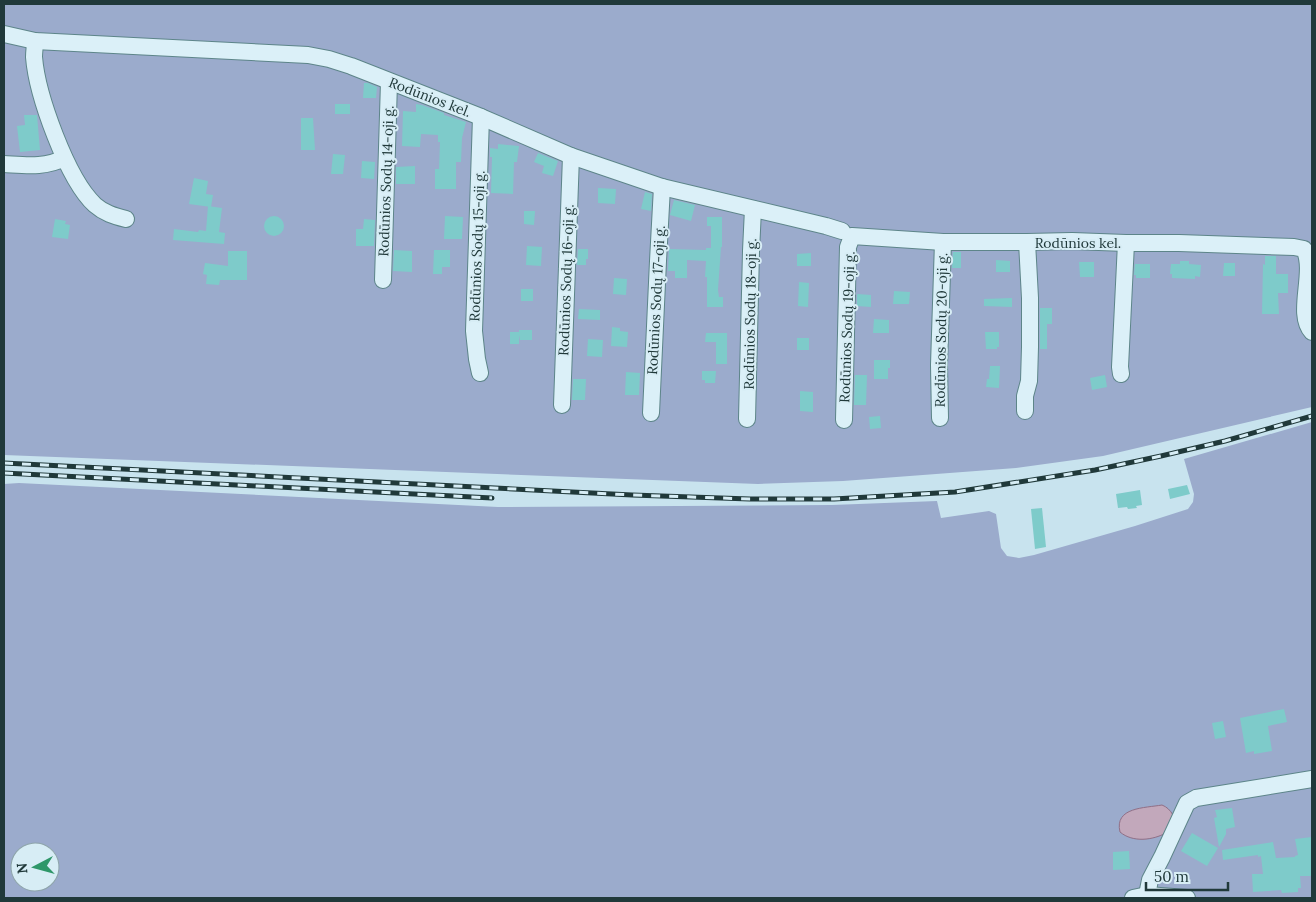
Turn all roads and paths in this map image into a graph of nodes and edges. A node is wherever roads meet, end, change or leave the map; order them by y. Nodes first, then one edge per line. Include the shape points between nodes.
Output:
1 (4, 34) edge
2 (35, 41) junction
3 (389, 82) junction
4 (481, 117) junction
5 (572, 156) junction
6 (64, 158) junction
7 (4, 164) edge
8 (662, 187) junction
9 (753, 209) junction
10 (126, 219) dead end
11 (847, 234) junction
12 (942, 242) junction
13 (1027, 242) junction
14 (1126, 243) junction
15 (383, 280) dead end
16 (1312, 332) edge
17 (480, 373) dead end
18 (1121, 374) dead end
19 (562, 405) dead end
20 (1026, 411) dead end
21 (651, 413) dead end
22 (940, 418) dead end
23 (747, 419) dead end
24 (844, 420) dead end
25 (1312, 778) edge
26 (1140, 897) edge
27 (1187, 898) edge

1 - 2 street, Rodūnios kel.
2 - 3 street, Rodūnios kel. via 308,55 351,66
2 - 6 street via 37,76
3 - 4 street, Rodūnios kel.
3 - 15 street, Rodūnios Sodų 14-oji g.
4 - 5 street, Rodūnios kel.
4 - 17 street, Rodūnios Sodų 15-oji g. via 474,331
5 - 8 street, Rodūnios kel.
5 - 19 street, Rodūnios Sodų 16-oji g.
6 - 7 street via 50,164
6 - 10 street via 95,205 108,214
8 - 9 street, Rodūnios kel.
8 - 21 street, Rodūnios Sodų 17-oji g.
9 - 11 street, Rodūnios kel.
9 - 23 street, Rodūnios Sodų 18-oji g.
11 - 12 street, Rodūnios kel.
11 - 24 street, Rodūnios Sodų 19-oji g.
12 - 13 street, Rodūnios kel.
12 - 22 street, Rodūnios Sodų 20-oji g.
13 - 14 street, Rodūnios kel.
13 - 20 street via 1030,347
14 - 16 street, Rodūnios kel. via 1304,249 1309,268 1306,318
14 - 18 street
25 - 26 street via 1196,798 1187,803
26 - 27 street

